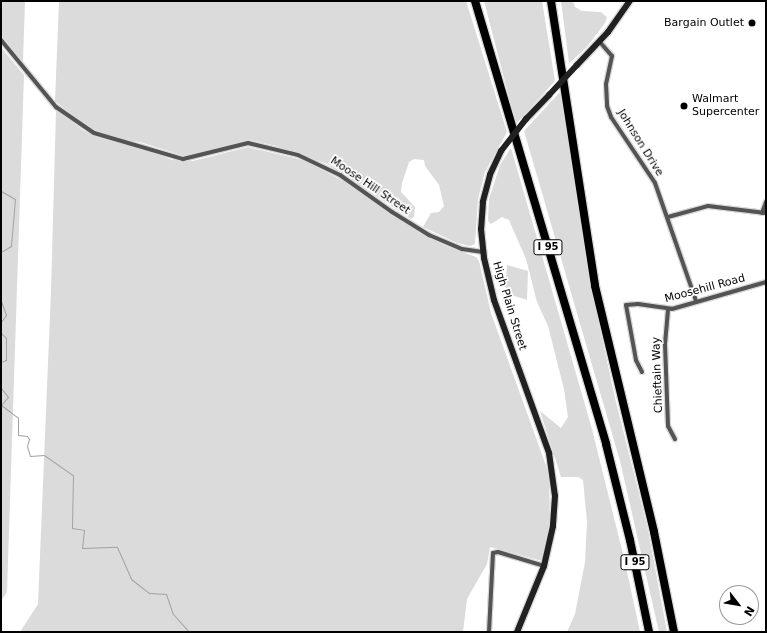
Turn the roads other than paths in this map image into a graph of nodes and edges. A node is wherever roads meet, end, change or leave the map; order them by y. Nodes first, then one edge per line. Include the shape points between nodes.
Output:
1 (475, 1) edge
2 (551, 1) edge
3 (630, 1) edge
4 (1, 40) edge
5 (599, 41) junction
6 (766, 202) edge
7 (764, 213) edge
8 (668, 217) junction
9 (483, 252) junction
10 (766, 282) edge
11 (696, 301) junction
12 (668, 310) junction
13 (642, 372) dead end
14 (674, 439) dead end
15 (544, 566) junction
16 (489, 632) edge
17 (517, 632) edge
18 (649, 632) edge
19 (674, 632) edge

1 - 18 highway, I 95 via 610,459 634,555
2 - 19 highway, I 95 via 597,293 652,525
3 - 5 main road, High Plain Street
4 - 9 street, Moose Hill Street via 56,107 94,133 184,159 248,144 285,151 312,160 340,175 430,235 462,249
5 - 8 street, Johnson Drive via 612,56 606,84 607,106 611,117 650,173
5 - 9 main road, High Plain Street, bridge via 526,119 501,151 490,175 483,202
6 - 7 street
7 - 8 street via 708,206
8 - 11 street, Johnson Drive
9 - 15 main road, High Plain Street via 494,300 551,463 555,506
10 - 11 street, Moosehill Road
11 - 12 street, Moosehill Road
12 - 13 street, Moosehill Road via 638,304 626,305 636,360
12 - 14 street, Chieftain Way via 665,347 668,426
15 - 16 street via 498,552 493,553
15 - 17 main road, High Plain Street

